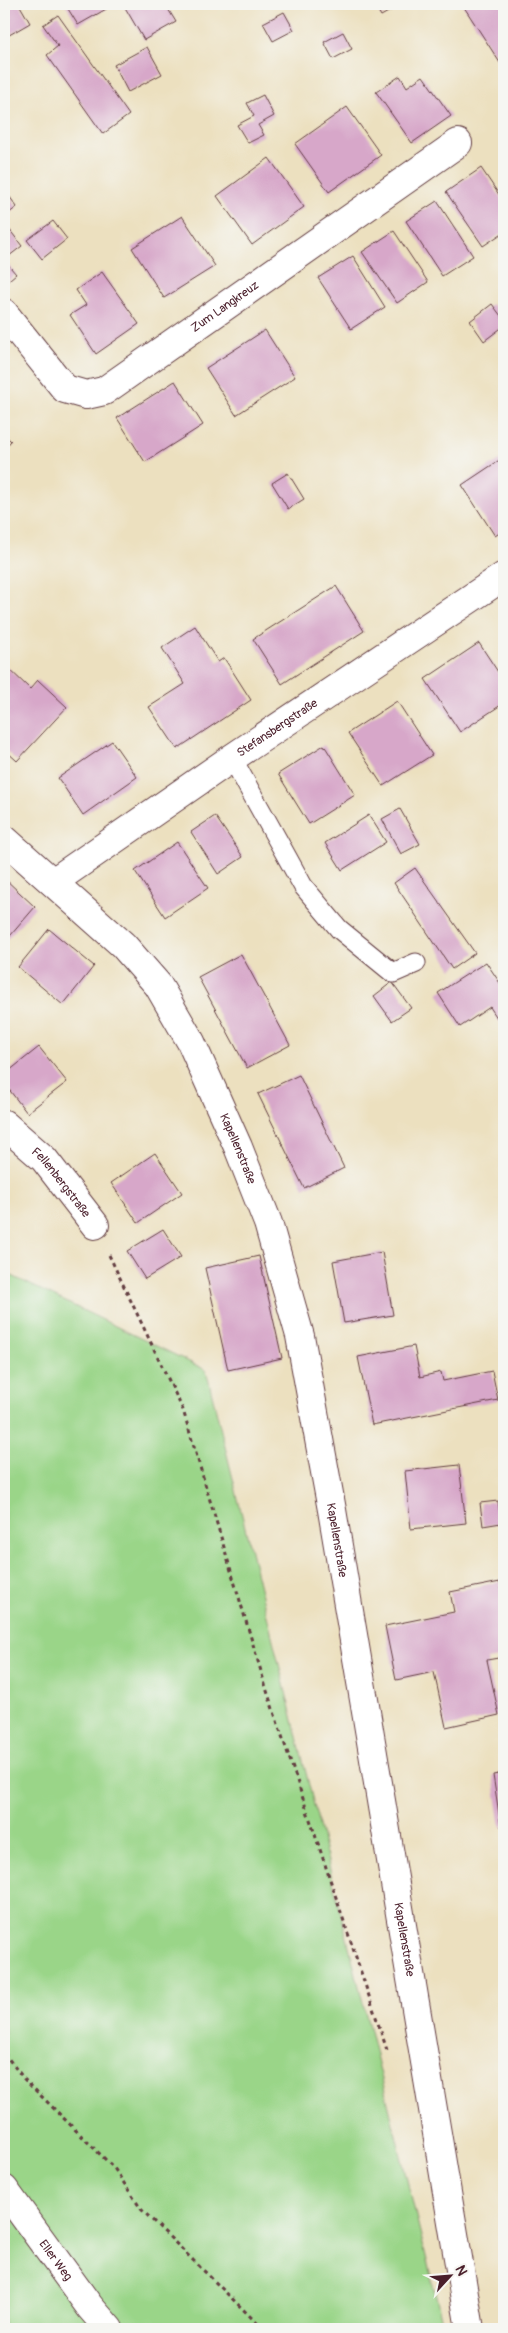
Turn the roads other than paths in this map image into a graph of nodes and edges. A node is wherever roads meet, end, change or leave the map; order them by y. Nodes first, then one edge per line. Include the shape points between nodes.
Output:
1 (458, 143) dead end
2 (4, 313) edge
3 (504, 576) edge
4 (232, 758) junction
5 (4, 840) edge
6 (53, 882) junction
7 (416, 963) dead end
8 (4, 1124) edge
9 (94, 1225) road end
10 (4, 2189) edge
11 (108, 2329) edge
12 (470, 2329) edge

1 - 2 street, Zum Langkreuz via 104,391 86,395 66,389
3 - 4 street, Stefansbergstraße
4 - 6 street, Stefansbergstraße
4 - 7 lane via 303,886 339,929 393,973
5 - 6 street, Kapellenstraße
6 - 12 street, Kapellenstraße via 123,945 158,985 191,1042 268,1223 300,1336 332,1510
8 - 9 street, Fellenbergstraße via 44,1159
10 - 11 street, Eller Weg

